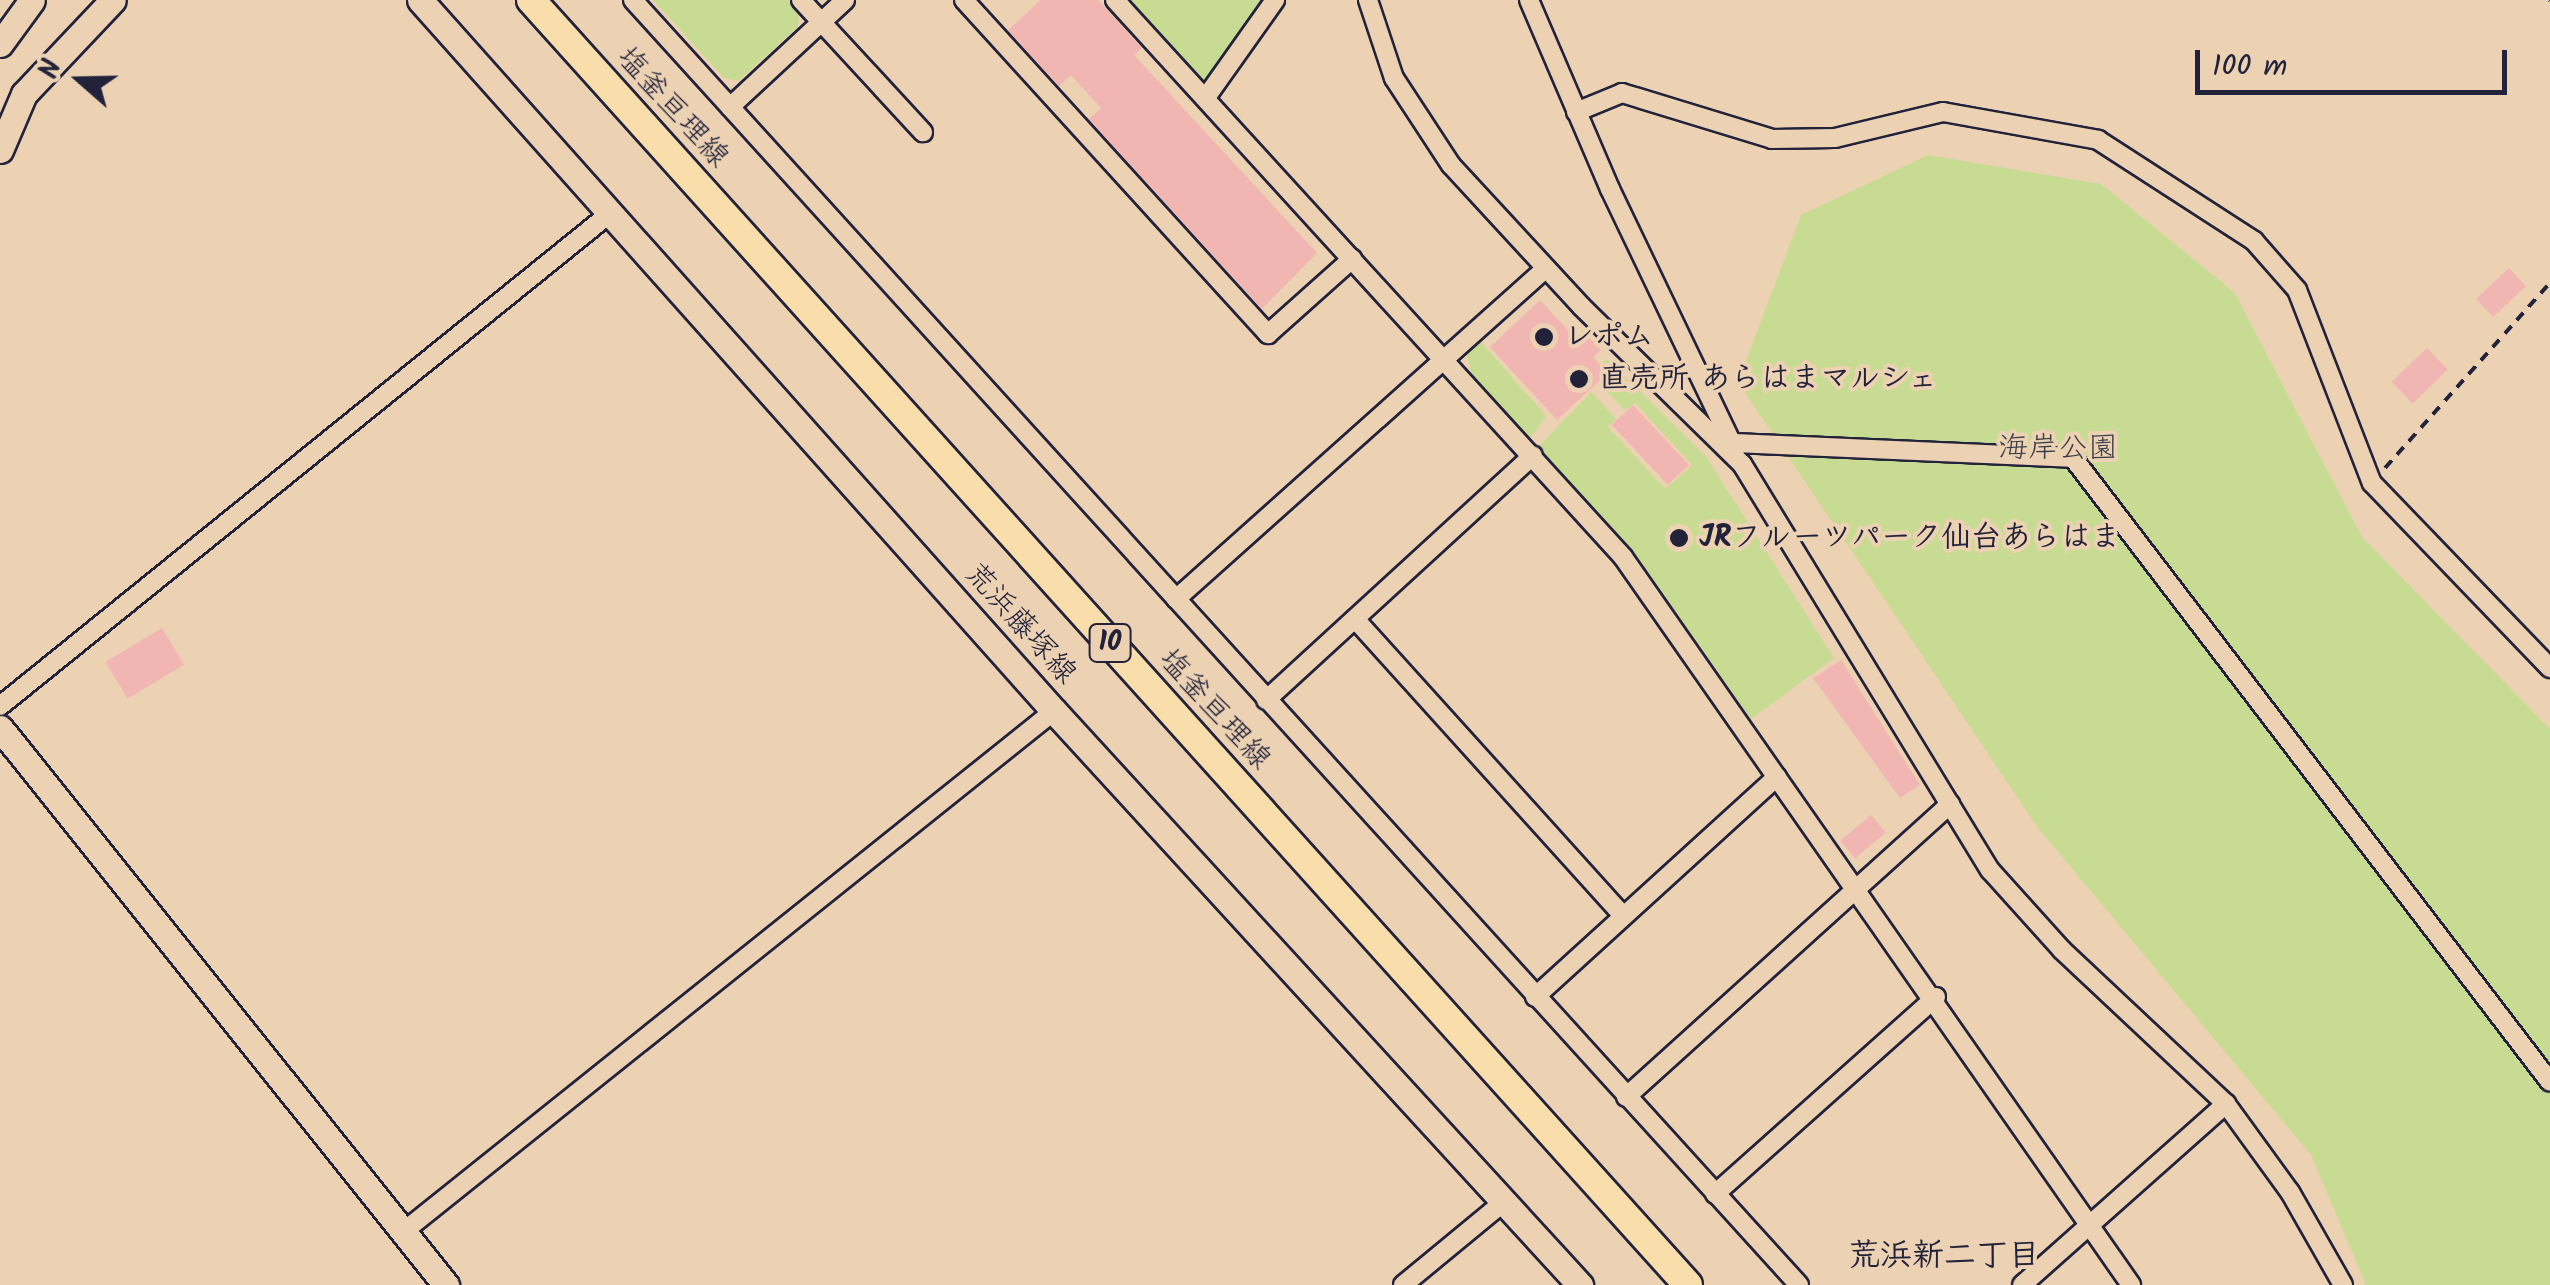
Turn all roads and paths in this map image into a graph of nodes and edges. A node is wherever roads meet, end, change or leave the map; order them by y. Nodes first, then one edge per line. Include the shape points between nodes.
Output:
1 (32, 0) edge
2 (113, 0) edge
3 (420, 0) edge
4 (531, 0) edge
5 (633, 0) edge
6 (800, 0) edge
7 (845, 0) edge
8 (964, 0) edge
9 (1116, 0) edge
10 (1274, 0) edge
11 (1368, 0) edge
12 (1530, 0) edge
13 (820, 22) junction
14 (0, 44) edge
15 (1207, 96) junction
16 (730, 107) junction
17 (1576, 112) junction
18 (923, 132) dead end
19 (0, 150) edge
20 (609, 214) junction
21 (1352, 259) junction
22 (1546, 268) junction
23 (2550, 283) edge
24 (1443, 358) junction
25 (1732, 443) junction
26 (1533, 455) junction
27 (1742, 464) junction
28 (2372, 483) junction
29 (1176, 599) junction
30 (1354, 619) junction
31 (2550, 668) edge
32 (1266, 700) junction
33 (0, 706) edge
34 (1054, 711) junction
35 (0, 728) edge
36 (1777, 777) junction
37 (1950, 804) junction
38 (1856, 885) junction
39 (1622, 914) junction
40 (1534, 996) junction
41 (1936, 997) junction
42 (2550, 1082) edge
43 (1626, 1097) junction
44 (2226, 1104) junction
45 (1715, 1194) junction
46 (1505, 1201) junction
47 (2091, 1222) junction
48 (404, 1232) junction
49 (446, 1285) edge
50 (1403, 1285) edge
51 (1580, 1285) edge
52 (1688, 1285) edge
53 (1799, 1285) edge
54 (2022, 1285) edge
55 (2131, 1285) edge
56 (2343, 1285) edge

1 - 14 street
2 - 19 street via 24,94
3 - 20 street, 荒浜藤塚線
4 - 52 main road, 塩釜亘理線 / 10
5 - 16 street
6 - 13 street
7 - 13 street
8 - 21 street via 1268,334
9 - 15 street
10 - 15 street
11 - 22 street via 1394,78 1426,130
12 - 17 street
13 - 16 street
13 - 18 street
15 - 21 street
16 - 29 street
17 - 25 street
17 - 28 street via 1622,93 1772,139 1835,138 1943,112 2098,140 2254,242 2297,290
20 - 33 street
20 - 34 street, 荒浜藤塚線
21 - 24 street
22 - 24 street
22 - 27 street
23 - 28 path
24 - 26 street
24 - 29 street
25 - 27 street
25 - 42 street via 2074,458
26 - 30 street
26 - 36 street via 1622,556
27 - 37 street
28 - 31 street
29 - 32 street
30 - 32 street
30 - 39 street
32 - 40 street
34 - 46 street, 荒浜藤塚線
34 - 48 street
35 - 48 street
36 - 38 street
36 - 39 street
37 - 38 street
37 - 44 street via 1990,870 2062,950
38 - 41 street
38 - 43 street
39 - 40 street
40 - 43 street
41 - 45 street
41 - 47 street
43 - 45 street
44 - 47 street
44 - 56 street via 2290,1192
45 - 53 street
46 - 50 street
46 - 51 street, 荒浜藤塚線
47 - 54 street
47 - 55 street
48 - 49 street

